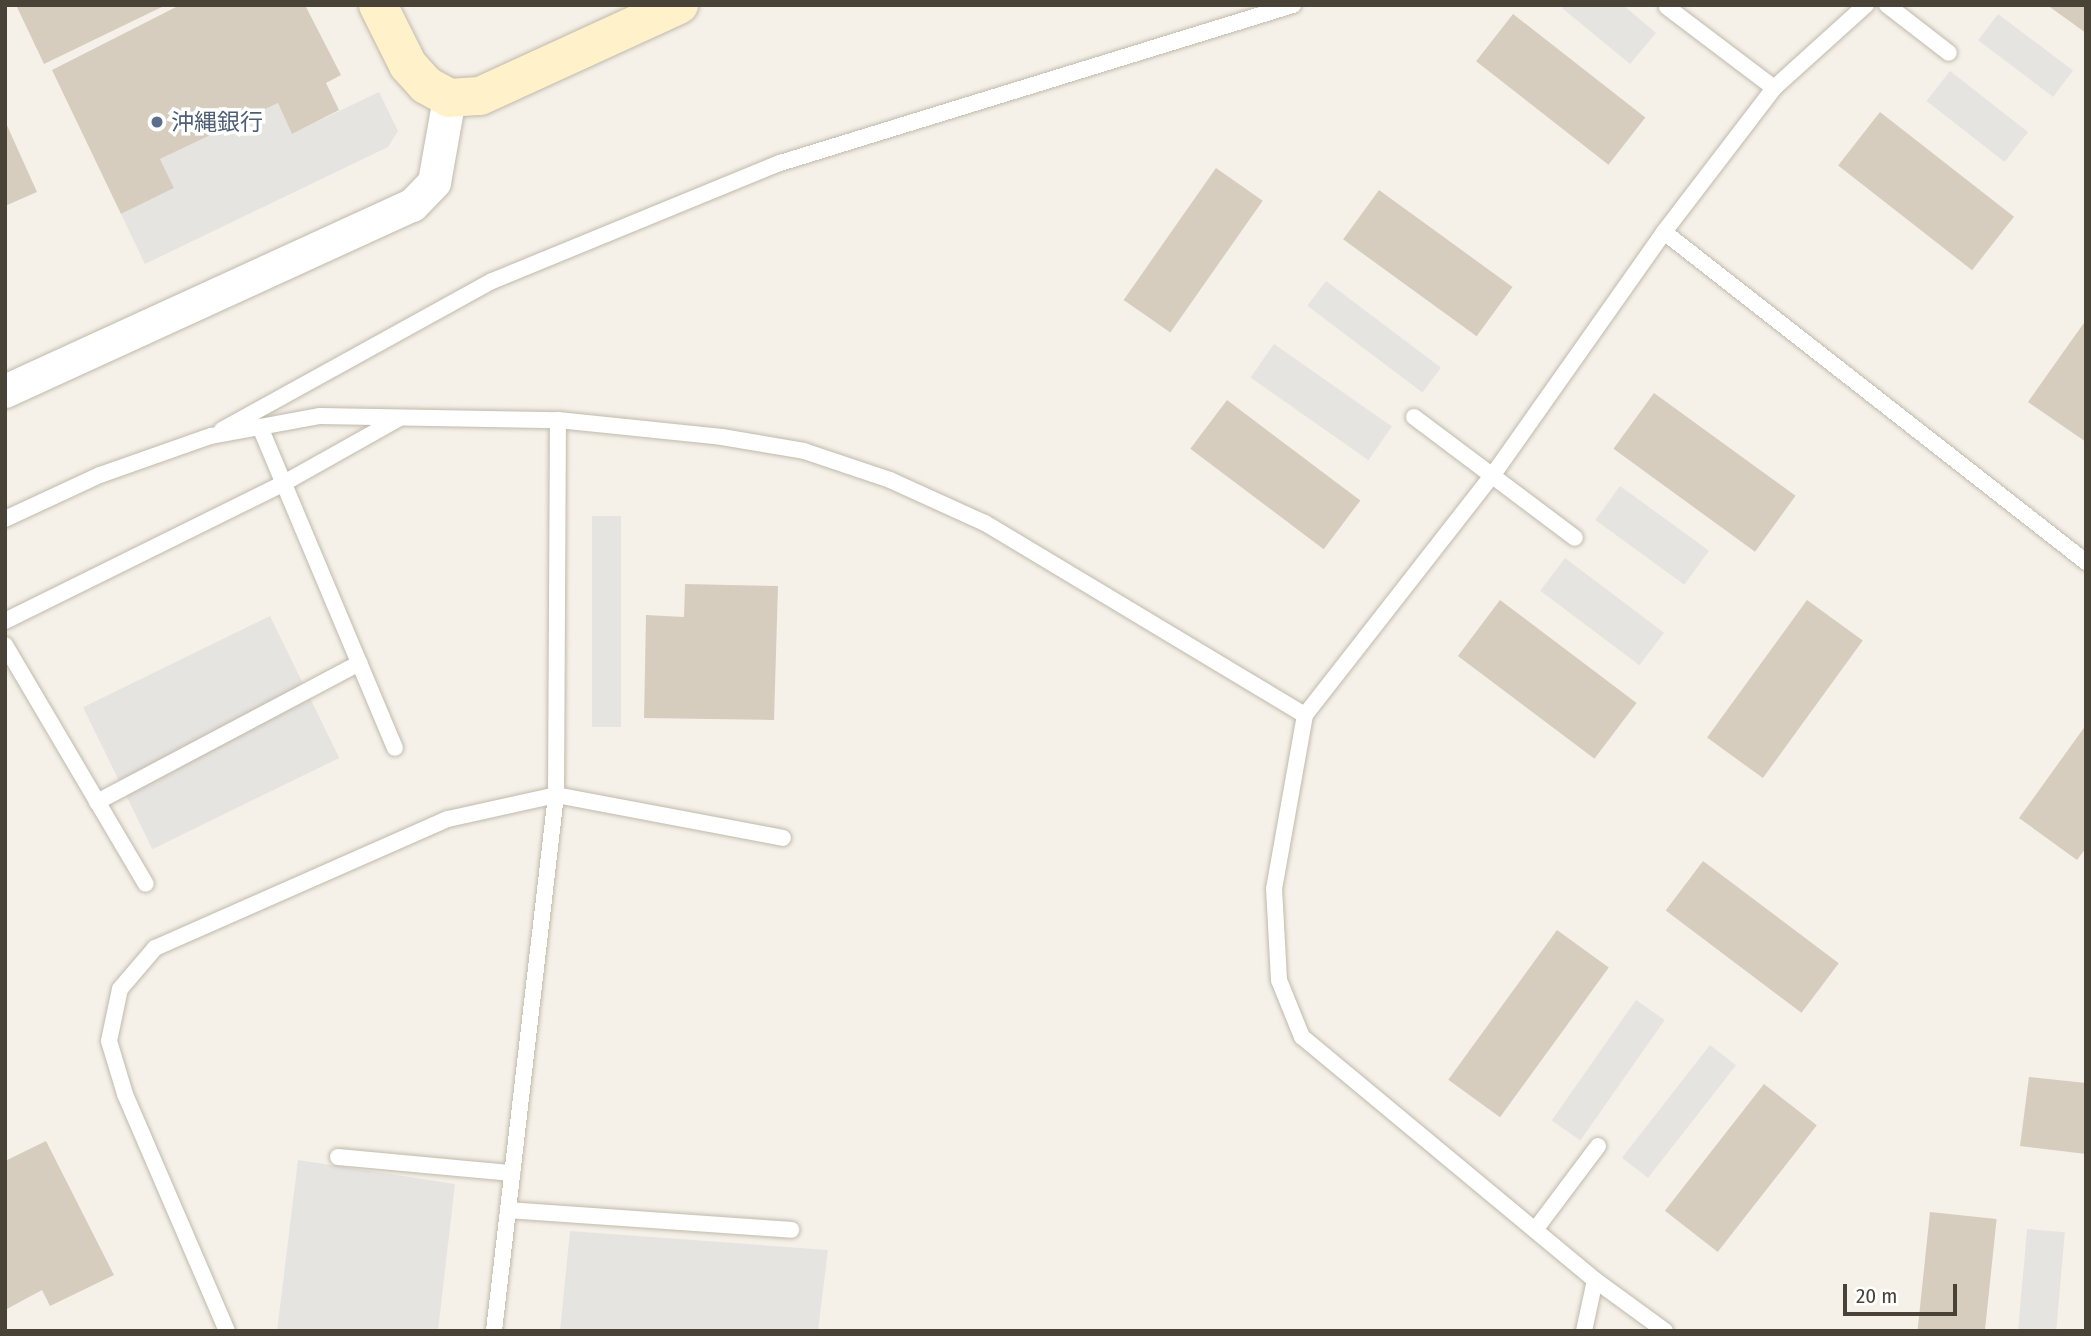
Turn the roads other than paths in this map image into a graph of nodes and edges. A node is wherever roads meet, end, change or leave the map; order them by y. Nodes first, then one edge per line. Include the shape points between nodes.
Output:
1 (378, 5) edge
2 (679, 5) edge
3 (1293, 5) edge
4 (1866, 5) edge
5 (1887, 5) edge
6 (1667, 7) edge
7 (1949, 52) dead end
8 (1774, 88) junction
9 (450, 98) junction
10 (1664, 232) junction
11 (5, 391) edge
12 (1414, 417) dead end
13 (401, 418) junction
14 (558, 420) junction
15 (260, 427) junction
16 (211, 436) junction
17 (1492, 477) junction
18 (284, 483) junction
19 (5, 519) edge
20 (1575, 538) dead end
21 (2086, 562) edge
22 (5, 621) edge
23 (5, 645) edge
24 (359, 663) junction
25 (1305, 715) junction
26 (395, 748) dead end
27 (556, 795) junction
28 (97, 802) junction
29 (783, 838) dead end
30 (146, 884) dead end
31 (1598, 1146) dead end
32 (338, 1157) dead end
33 (512, 1173) junction
34 (508, 1210) junction
35 (791, 1230) dead end
36 (1535, 1230) junction
37 (1595, 1280) junction
38 (227, 1331) edge
39 (494, 1331) edge
40 (1584, 1331) edge
41 (1665, 1331) edge

1 - 9 street via 408,65 426,85
2 - 9 street via 480,96
3 - 16 lane via 780,163 492,281
4 - 8 lane
5 - 7 lane
6 - 8 lane
8 - 10 lane
9 - 11 street via 434,182 412,205
10 - 17 lane
10 - 21 lane
12 - 17 lane
13 - 14 lane
13 - 15 lane via 320,416
13 - 18 lane
14 - 25 lane via 722,437 804,451 890,480 985,523
14 - 27 lane
15 - 16 lane
15 - 18 lane
16 - 19 lane via 100,475
17 - 20 lane
17 - 25 lane
18 - 22 lane
18 - 24 lane
23 - 28 lane
24 - 26 lane
24 - 28 lane
25 - 36 lane via 1274,889 1273,931 1279,980 1302,1037
27 - 29 lane
27 - 33 lane
27 - 38 lane via 448,819 155,948 120,989 109,1041 125,1094
28 - 30 lane
31 - 36 lane
32 - 33 lane
33 - 34 lane
34 - 35 lane
34 - 39 lane
36 - 37 lane
37 - 40 lane
37 - 41 lane

